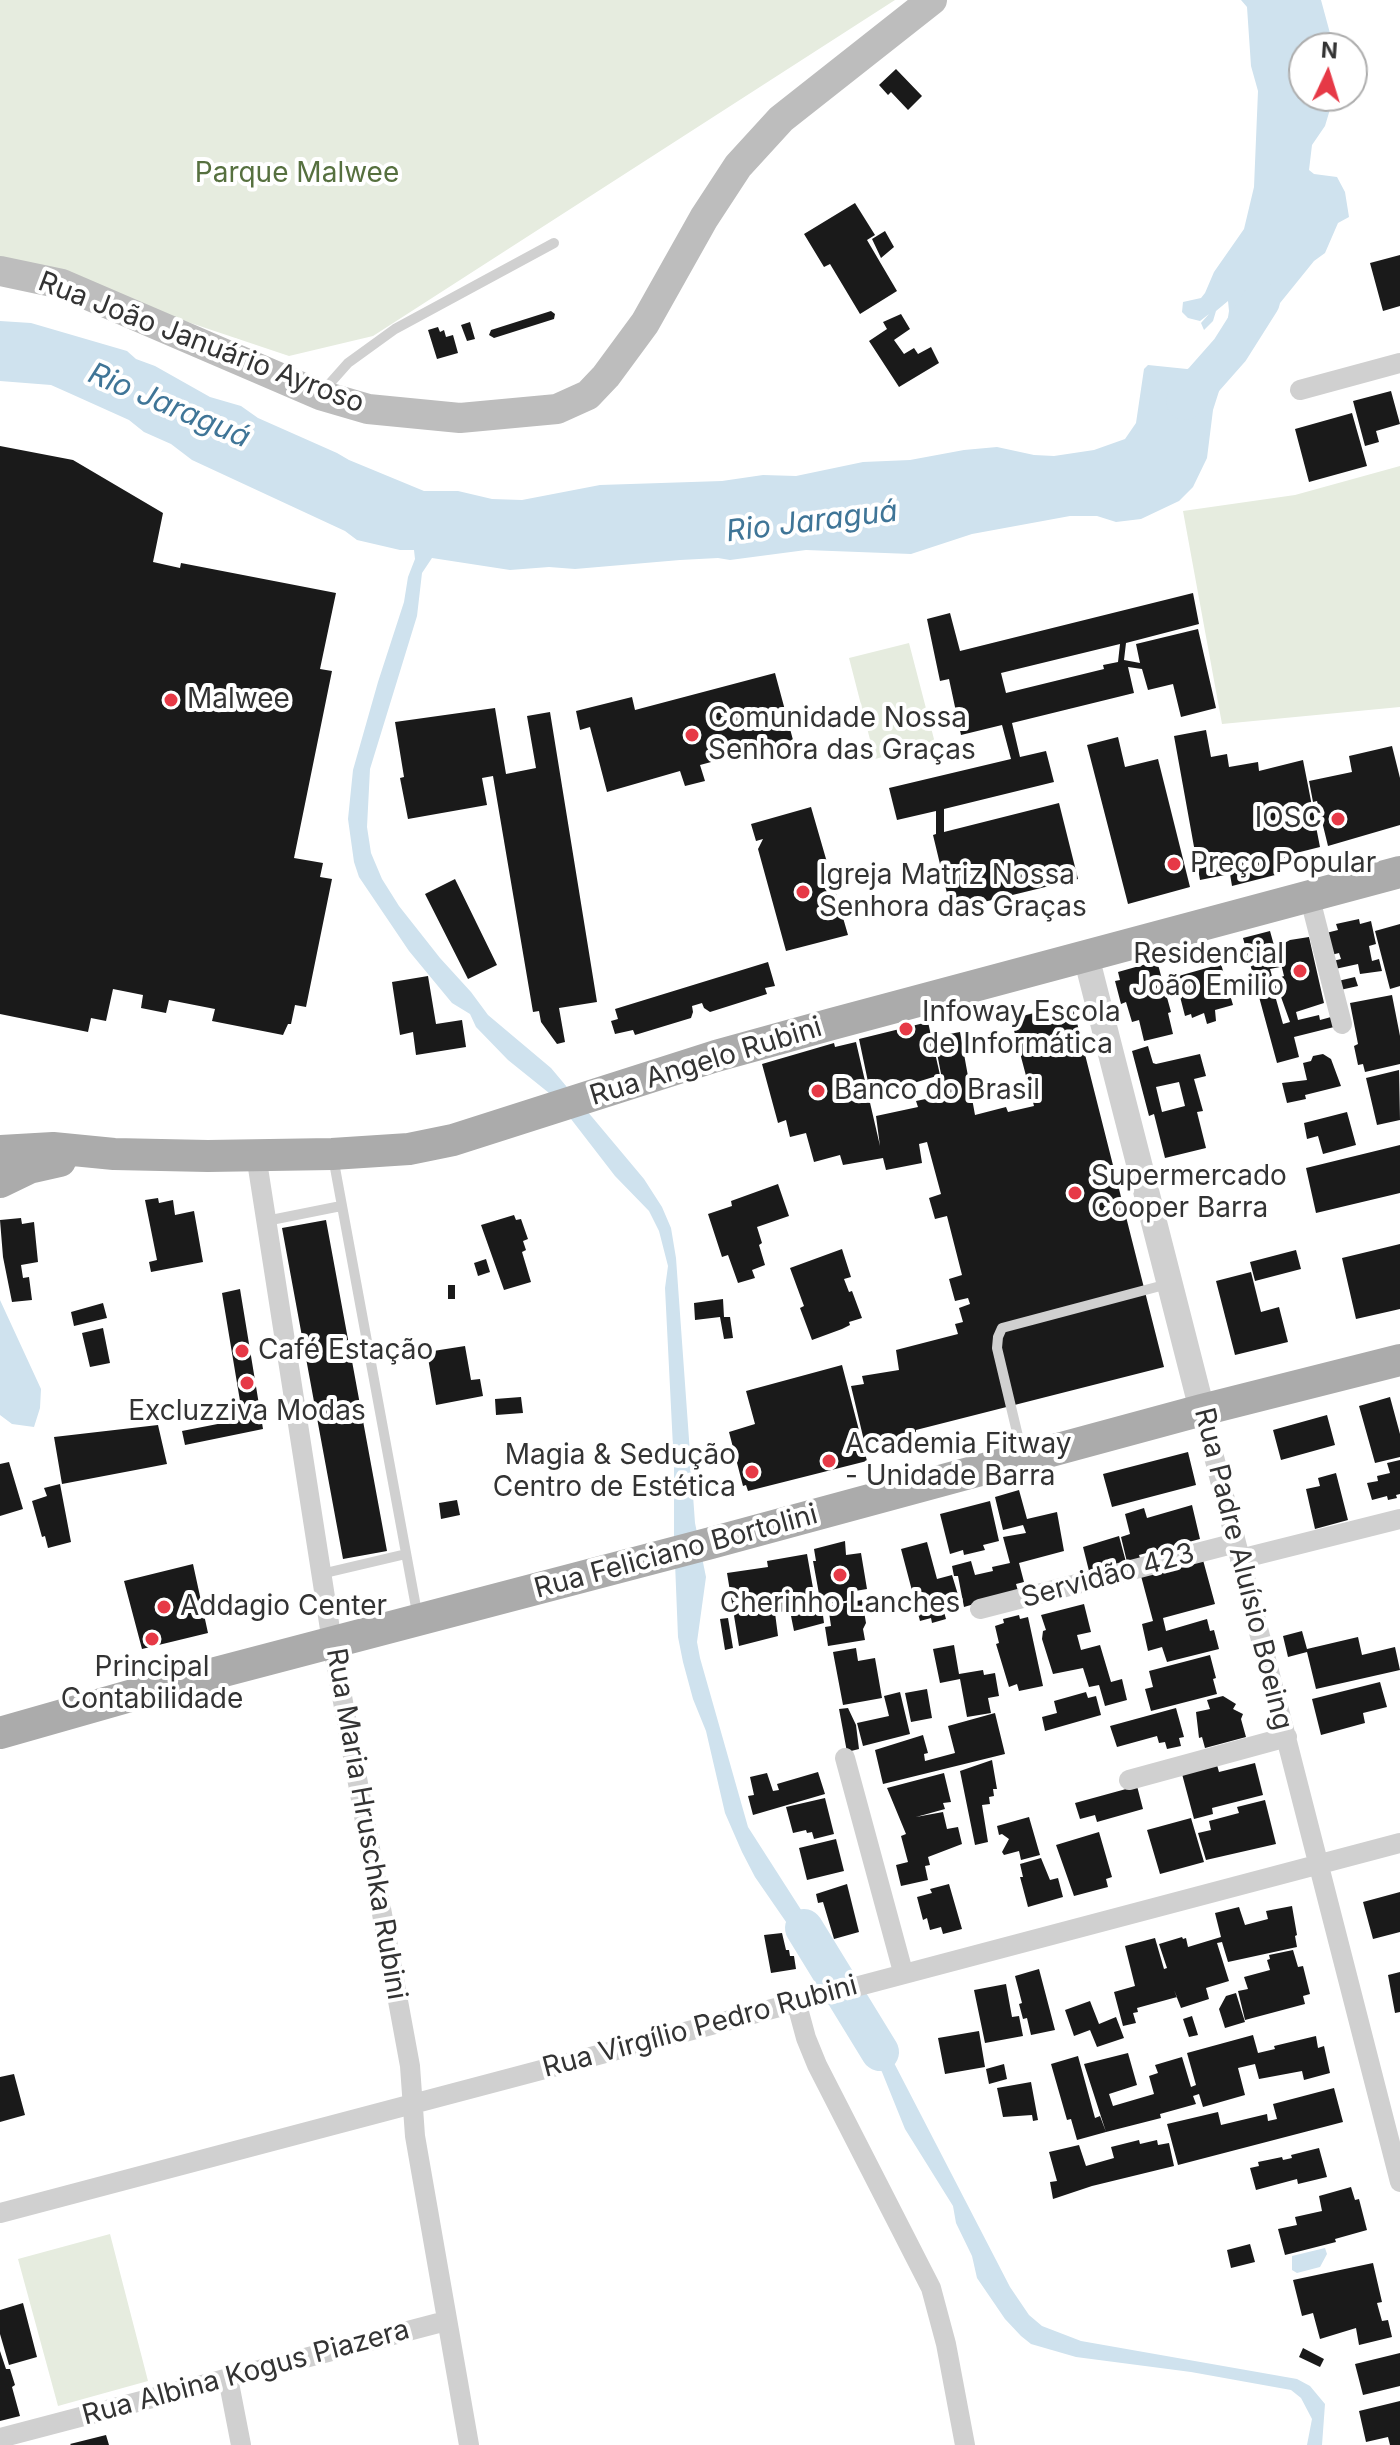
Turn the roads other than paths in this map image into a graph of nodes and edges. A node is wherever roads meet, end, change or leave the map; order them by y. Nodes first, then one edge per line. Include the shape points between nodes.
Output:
1 (932, 0) edge
2 (554, 243) dead end
3 (0, 271) edge
4 (1400, 363) edge
5 (1300, 390) dead end
6 (320, 395) junction
7 (1400, 872) edge
8 (1309, 895) junction
9 (1086, 956) junction
10 (1342, 1024) dead end
11 (0, 1151) edge
12 (94, 1153) junction
13 (332, 1154) junction
14 (256, 1155) junction
15 (0, 1182) edge
16 (341, 1206) junction
17 (266, 1221) junction
18 (1170, 1283) junction
19 (1400, 1360) edge
20 (1202, 1410) junction
21 (1023, 1459) junction
22 (1400, 1519) edge
23 (1238, 1551) junction
24 (406, 1554) junction
25 (321, 1574) junction
26 (980, 1609) dead end
27 (418, 1620) junction
28 (332, 1642) junction
29 (0, 1733) edge
30 (1287, 1737) junction
31 (845, 1758) dead end
32 (1129, 1780) dead end
33 (1400, 1843) edge
34 (1320, 1864) junction
35 (903, 1972) junction
36 (796, 2001) junction
37 (414, 2104) junction
38 (1400, 2182) edge
39 (0, 2213) edge
40 (446, 2321) junction
41 (228, 2378) junction
42 (0, 2438) edge
43 (241, 2445) edge
44 (469, 2445) edge
45 (965, 2445) edge

1 - 6 main road, Rua João Januário Ayroso via 781,119 738,166 645,323 588,395 557,409 460,418 368,409
2 - 6 lane via 395,329 348,363
3 - 6 main road, Rua João Januário Ayroso via 62,284
4 - 5 street
7 - 8 main road, Rua Angelo Rubini
8 - 9 main road, Rua Angelo Rubini
8 - 10 street
9 - 13 main road, Rua Angelo Rubini via 731,1052 453,1140
9 - 18 street, Rua Padre Aluísio Boeing
11 - 12 main road, Rua Angelo Rubini via 53,1148
12 - 14 main road, Rua Angelo Rubini
12 - 15 main road via 29,1168
13 - 14 main road, Rua Angelo Rubini
13 - 16 lane
14 - 17 street, Rua Maria Hruschka Rubini
16 - 17 lane
16 - 24 lane
17 - 25 street, Rua Maria Hruschka Rubini
18 - 20 street, Rua Padre Aluísio Boeing
18 - 21 lane via 1002,1328 997,1348
19 - 20 main road, Rua Feliciano Bortolini
20 - 21 main road, Rua Feliciano Bortolini
20 - 23 street, Rua Padre Aluísio Boeing
21 - 27 main road, Rua Feliciano Bortolini
22 - 23 street, Servidão 423
23 - 26 street, Servidão 423
23 - 30 street, Rua Padre Aluísio Boeing
24 - 25 lane
24 - 27 lane
25 - 28 street, Rua Maria Hruschka Rubini
27 - 28 main road, Rua Feliciano Bortolini
28 - 29 main road, Rua Feliciano Bortolini
28 - 37 street, Rua Maria Hruschka Rubini
30 - 32 street
30 - 34 street, Rua Padre Aluísio Boeing
31 - 35 street
33 - 34 street, Rua Virgílio Pedro Rubini
34 - 35 street, Rua Virgílio Pedro Rubini
34 - 38 street, Rua Padre Aluísio Boeing
35 - 36 street, Rua Virgílio Pedro Rubini
36 - 37 street, Rua Virgílio Pedro Rubini
36 - 45 street via 822,2075 931,2288
37 - 39 street, Rua Virgílio Pedro Rubini
37 - 40 street, Rua Maria Hruschka Rubini
40 - 41 street, Rua Albina Kogus Piazera
40 - 44 street, Rua Maria Hruschka Rubini
41 - 42 street, Rua Albina Kogus Piazera
41 - 43 street

